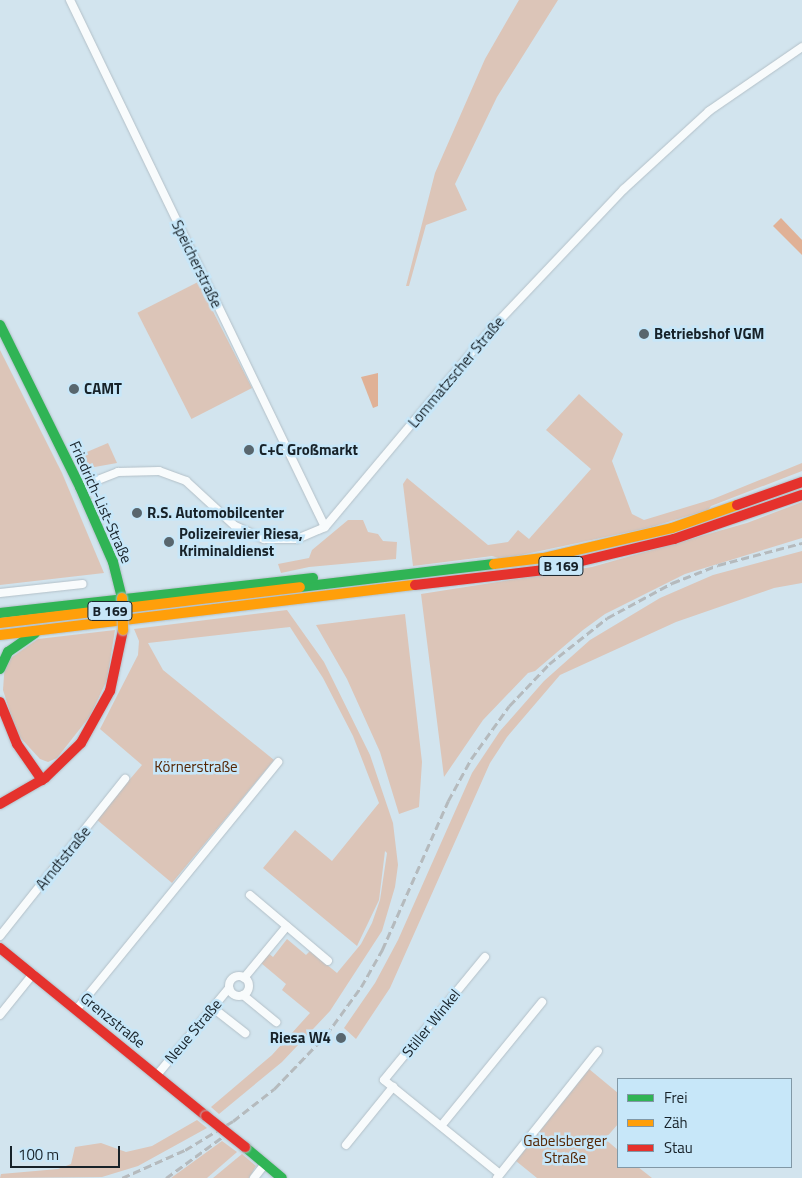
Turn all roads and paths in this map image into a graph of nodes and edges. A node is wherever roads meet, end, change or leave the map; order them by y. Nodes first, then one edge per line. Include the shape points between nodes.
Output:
1 (70, 0) edge
2 (802, 47) edge
3 (0, 325) edge
4 (802, 482) edge
5 (80, 487) junction
6 (802, 494) edge
7 (325, 527) junction
8 (361, 582) junction
9 (83, 584) dead end
10 (0, 593) edge
11 (122, 598) junction
12 (0, 613) edge
13 (0, 623) edge
14 (41, 630) junction
15 (0, 635) edge
16 (0, 669) edge
17 (0, 702) edge
18 (278, 762) dead end
19 (125, 779) dead end
20 (42, 780) junction
21 (0, 804) edge
22 (250, 895) dead end
23 (287, 926) junction
24 (0, 936) edge
25 (0, 948) edge
26 (485, 957) dead end
27 (328, 961) dead end
28 (33, 974) junction
29 (244, 978) junction
30 (229, 988) junction
31 (243, 995) junction
32 (542, 1002) dead end
33 (213, 1008) junction
34 (76, 1010) junction
35 (0, 1016) edge
36 (276, 1022) dead end
37 (245, 1033) dead end
38 (598, 1051) dead end
39 (157, 1075) junction
40 (393, 1088) junction
41 (441, 1126) junction
42 (346, 1145) dead end
43 (265, 1164) junction
44 (498, 1176) edge
45 (254, 1178) edge
46 (282, 1178) edge

1 - 7 street, Speicherstraße
2 - 7 street, Lommatzscher Straße via 703,116 618,196 493,327
3 - 5 main road, Friedrich-List-Straße
4 - 8 main road, B 169 via 672,528 579,551
5 - 7 street via 118,472 159,471 186,481 235,526 258,537 287,540
5 - 11 main road, Friedrich-List-Straße via 113,562
6 - 14 main road, B 169 via 674,539 544,570
8 - 11 main road via 330,577
8 - 13 main road, B 169
9 - 10 street
11 - 12 main road
11 - 20 main road, Friedrich-List-Straße, bridge via 123,630 117,672 105,704 76,749
14 - 15 main road, B 169
14 - 16 main road via 8,652
17 - 20 main road via 17,744
18 - 34 street
19 - 24 street, Arndtstraße
20 - 21 main road, Friedrich-List-Straße
22 - 23 street
23 - 27 street
23 - 29 street
25 - 28 main road, Grenzstraße
26 - 40 street, Stiller Winkel via 384,1080
28 - 34 main road, Grenzstraße
28 - 35 street
29 - 30 street via 232,979
29 - 31 street via 249,988
30 - 31 street via 236,996
30 - 33 street, Neue Straße
31 - 36 street, Neue Straße
32 - 41 street
33 - 37 street
33 - 39 street, Neue Straße
34 - 39 main road, Grenzstraße
38 - 44 street
39 - 43 main road, Grenzstraße, bridge
40 - 41 street
40 - 42 street
41 - 44 street
43 - 45 street
43 - 46 main road, Grenzstraße

